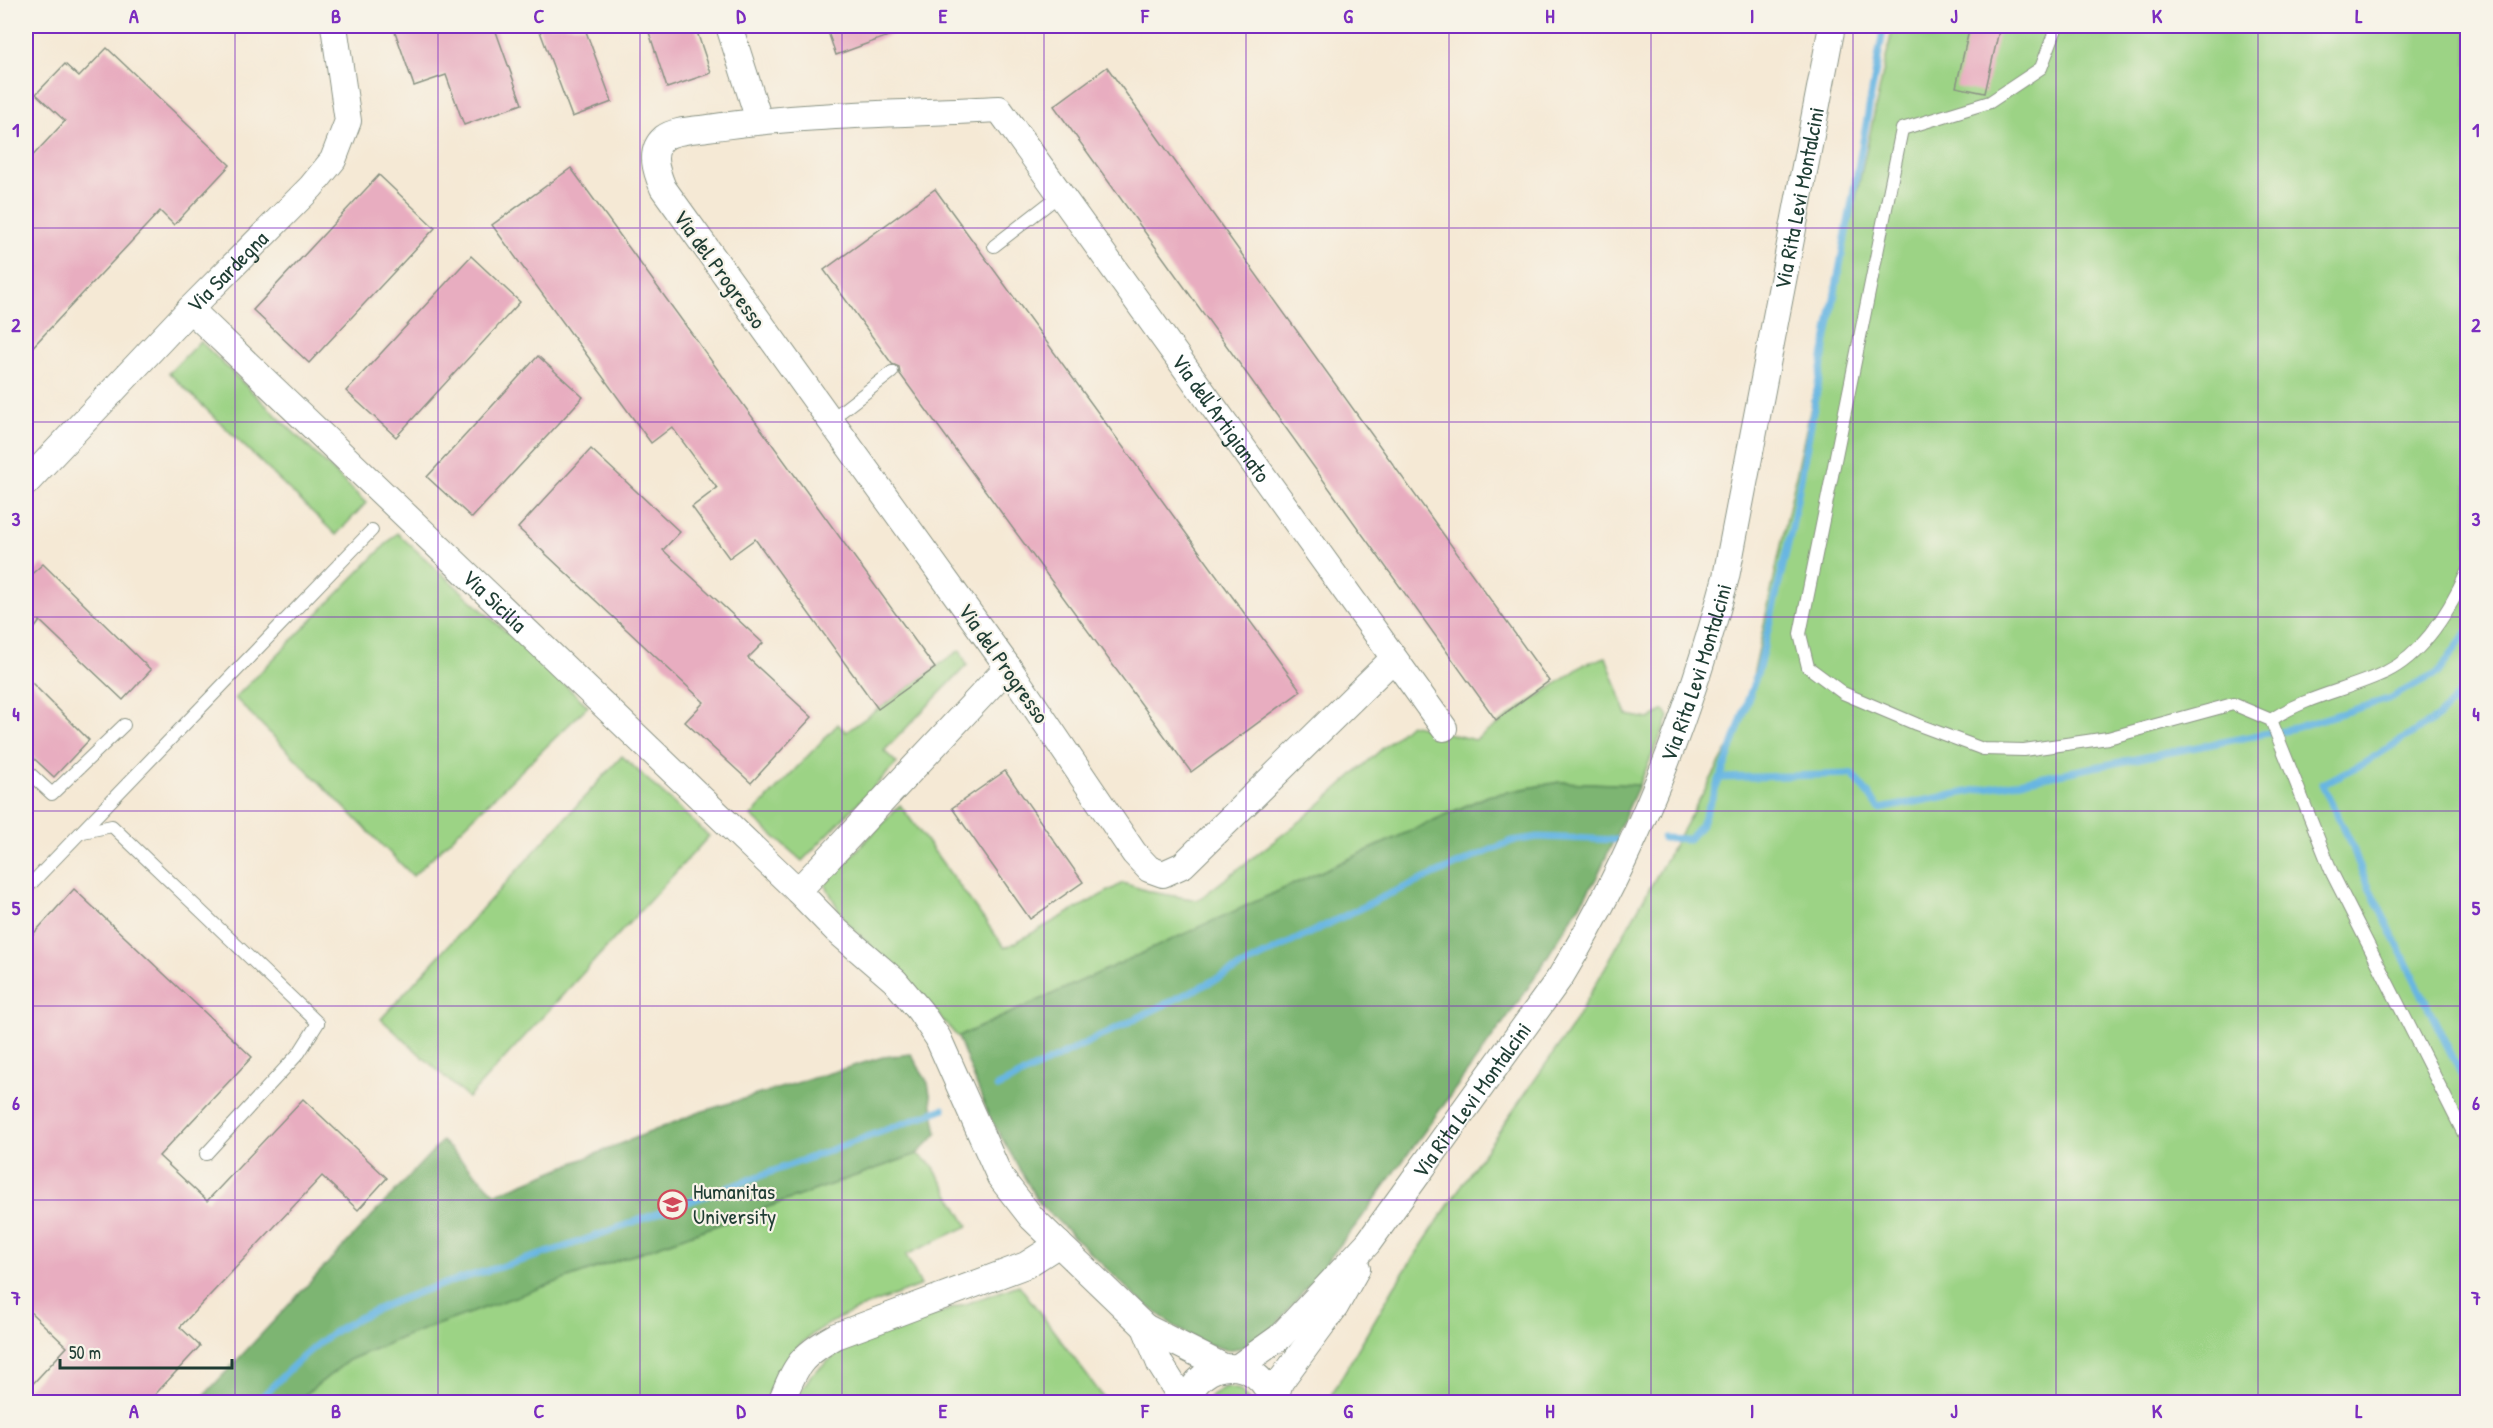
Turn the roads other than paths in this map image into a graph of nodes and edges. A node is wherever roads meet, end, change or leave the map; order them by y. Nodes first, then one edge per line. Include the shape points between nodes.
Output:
1 (334, 26) edge
2 (729, 26) edge
3 (1832, 26) edge
4 (2057, 26) edge
5 (999, 109) joint
6 (759, 120) junction
7 (1060, 194) junction
8 (994, 246) dead end
9 (190, 309) junction
10 (892, 372) dead end
11 (829, 421) junction
12 (26, 483) edge
13 (372, 530) dead end
14 (2468, 570) edge
15 (1394, 658) junction
16 (1008, 667) junction
17 (2271, 720) junction
18 (124, 725) dead end
19 (1444, 728) dead end
20 (26, 770) edge
21 (82, 832) junction
22 (26, 889) edge
23 (798, 891) junction
24 (2468, 1142) edge
25 (206, 1154) dead end
26 (1368, 1243) junction
27 (1059, 1244) junction
28 (1145, 1327) junction
29 (1231, 1367) junction
30 (781, 1402) edge
31 (1185, 1402) edge
32 (1273, 1402) edge

1 - 9 street, Via Sardegna via 348,121 333,160
2 - 6 street
3 - 26 street, Via Rita Levi Montalcini via 1726,577 1706,654 1661,778 1617,874 1561,976
4 - 17 lane via 2041,68 1990,102 1902,129 1800,634 1808,667 1843,693 1983,749 2024,750 2108,738 2233,704
5 - 6 street, Via del Progresso
5 - 7 street, Via dell'Artigianato
6 - 11 street, Via del Progresso via 664,138 655,152 655,170 663,188
7 - 8 lane
7 - 15 street, Via dell'Artigianato
9 - 12 street, Via Sardegna
9 - 23 street, Via Sicilia
10 - 11 lane
11 - 16 street, Via del Progresso
13 - 21 lane
14 - 17 lane via 2459,591 2422,646 2387,672 2289,708
15 - 16 street, Via del Progresso via 1183,865 1163,874 1149,869 1134,853
15 - 19 street, Via dell'Artigianato
16 - 23 street
17 - 24 lane via 2332,873
18 - 20 lane via 52,794
21 - 22 lane
21 - 25 lane via 112,826 318,1023 299,1053
23 - 27 street, Via Sicilia via 895,981 920,1011 938,1038 1000,1177 1032,1218
26 - 29 street, Via Rita Levi Montalcini via 1280,1337
26 - 32 street, Via Rita Levi Montalcini via 1348,1288 1280,1382
27 - 28 street, Via Sicilia
27 - 30 street via 1026,1265 836,1336 811,1351 793,1372
28 - 29 street
28 - 31 street via 1160,1364
29 - 31 street, Via Rita Levi Montalcini via 1210,1371 1198,1380
29 - 32 street, Via Rita Levi Montalcini via 1251,1373 1262,1382

